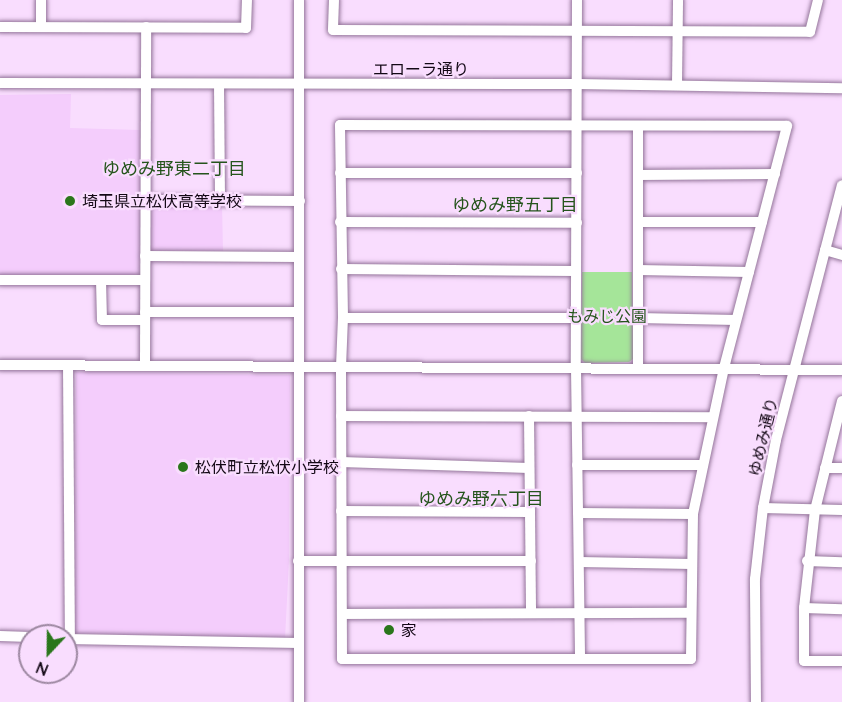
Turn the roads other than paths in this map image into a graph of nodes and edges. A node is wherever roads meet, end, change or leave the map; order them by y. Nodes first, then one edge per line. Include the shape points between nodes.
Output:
1 (42, 0) edge
2 (246, 0) edge
3 (299, 0) edge
4 (334, 0) edge
5 (577, 0) edge
6 (678, 0) edge
7 (818, 0) edge
8 (0, 27) edge
9 (41, 27) junction
10 (146, 27) junction
11 (577, 31) junction
12 (677, 31) junction
13 (0, 83) edge
14 (146, 83) junction
15 (219, 84) junction
16 (301, 84) junction
17 (577, 84) junction
18 (677, 85) junction
19 (842, 88) edge
20 (577, 126) junction
21 (638, 126) junction
22 (340, 173) junction
23 (577, 174) junction
24 (775, 174) junction
25 (638, 175) junction
26 (842, 185) edge
27 (146, 200) junction
28 (220, 201) junction
29 (300, 201) junction
30 (340, 222) junction
31 (638, 222) junction
32 (762, 222) junction
33 (577, 223) junction
34 (825, 250) junction
35 (842, 255) edge
36 (146, 256) junction
37 (299, 257) junction
38 (341, 269) junction
39 (638, 270) junction
40 (576, 271) junction
41 (749, 272) junction
42 (0, 280) edge
43 (101, 280) junction
44 (146, 280) junction
45 (299, 312) junction
46 (145, 316) junction
47 (344, 318) junction
48 (576, 318) junction
49 (638, 318) junction
50 (736, 320) junction
51 (145, 364) junction
52 (0, 365) edge
53 (68, 365) junction
54 (300, 366) junction
55 (341, 367) junction
56 (576, 368) junction
57 (638, 368) junction
58 (724, 368) junction
59 (794, 369) junction
60 (842, 370) edge
61 (842, 401) edge
62 (341, 416) junction
63 (529, 416) junction
64 (577, 416) junction
65 (713, 417) junction
66 (840, 417) edge
67 (341, 462) junction
68 (578, 465) junction
69 (703, 465) junction
70 (529, 468) junction
71 (825, 468) junction
72 (842, 468) edge
73 (762, 508) junction
74 (815, 510) junction
75 (842, 510) edge
76 (341, 511) junction
77 (530, 512) junction
78 (578, 513) junction
79 (693, 514) junction
80 (298, 561) junction
81 (342, 561) junction
82 (531, 561) junction
83 (807, 561) junction
84 (579, 562) junction
85 (842, 562) edge
86 (692, 564) junction
87 (804, 608) junction
88 (842, 609) edge
89 (580, 613) junction
90 (691, 613) junction
91 (342, 614) junction
92 (531, 614) junction
93 (68, 624) edge
94 (0, 636) edge
95 (18, 637) edge
96 (78, 639) edge
97 (299, 643) junction
98 (580, 659) junction
99 (842, 661) edge
100 (299, 702) edge
101 (756, 702) edge

1 - 9 street
2 - 10 street via 246,28
3 - 16 street
4 - 11 street via 333,30
5 - 11 street
6 - 12 street
7 - 12 street via 810,32
8 - 9 street
9 - 10 street
10 - 14 street
11 - 12 street
11 - 17 street
12 - 18 street
13 - 14 street, エローラ通り
14 - 15 street, エローラ通り
14 - 27 street
15 - 16 street, エローラ通り
15 - 28 street
16 - 17 street, エローラ通り
16 - 29 street
17 - 18 street, エローラ通り
17 - 20 street
18 - 19 street, エローラ通り
20 - 21 street
20 - 22 street via 340,125
20 - 23 street
21 - 24 street via 787,126
21 - 25 street
22 - 23 street
22 - 30 street
23 - 33 street
24 - 25 street
24 - 32 street
25 - 31 street
26 - 34 street, ゆめみ通り
27 - 28 street
27 - 36 street
28 - 29 street
29 - 37 street
30 - 33 street
30 - 38 street
31 - 32 street
31 - 39 street
32 - 41 street
33 - 40 street
34 - 35 street
34 - 59 street, ゆめみ通り
36 - 37 street
36 - 44 street
37 - 45 street
38 - 40 street
38 - 47 street
39 - 41 street
39 - 49 street
40 - 48 street
41 - 50 street
42 - 43 street
43 - 44 street
43 - 46 street via 102,320
44 - 46 street
45 - 46 street
45 - 54 street
46 - 51 street
47 - 48 street
47 - 55 street
48 - 56 street
49 - 50 street
49 - 57 street
50 - 58 street
51 - 53 street
51 - 54 street
52 - 53 street
53 - 93 street
54 - 55 street
54 - 80 street
55 - 56 street
55 - 62 street
56 - 57 street
56 - 64 street
57 - 58 street
58 - 59 street
58 - 65 street
59 - 60 street
59 - 73 street, ゆめみ通り
61 - 66 street
62 - 63 street
62 - 67 street
63 - 64 street
63 - 70 street
64 - 65 street
64 - 68 street
65 - 69 street
66 - 71 street
67 - 70 street
67 - 76 street
68 - 69 street
68 - 78 street
69 - 79 street
70 - 77 street
71 - 72 street
71 - 74 street
73 - 74 street
73 - 101 street, ゆめみ通り via 755,579
74 - 75 street
74 - 83 street
76 - 77 street
76 - 81 street
77 - 82 street
78 - 79 street
78 - 84 street
79 - 86 street
80 - 81 street
80 - 97 street
81 - 82 street
81 - 91 street
82 - 92 street
83 - 85 street
83 - 87 street
84 - 86 street
84 - 89 street
86 - 90 street
87 - 88 street
87 - 99 street via 804,661
89 - 90 street
89 - 92 street
89 - 98 street
90 - 98 street via 691,659
91 - 92 street
91 - 98 street via 342,659
94 - 95 street
96 - 97 street
97 - 100 street

